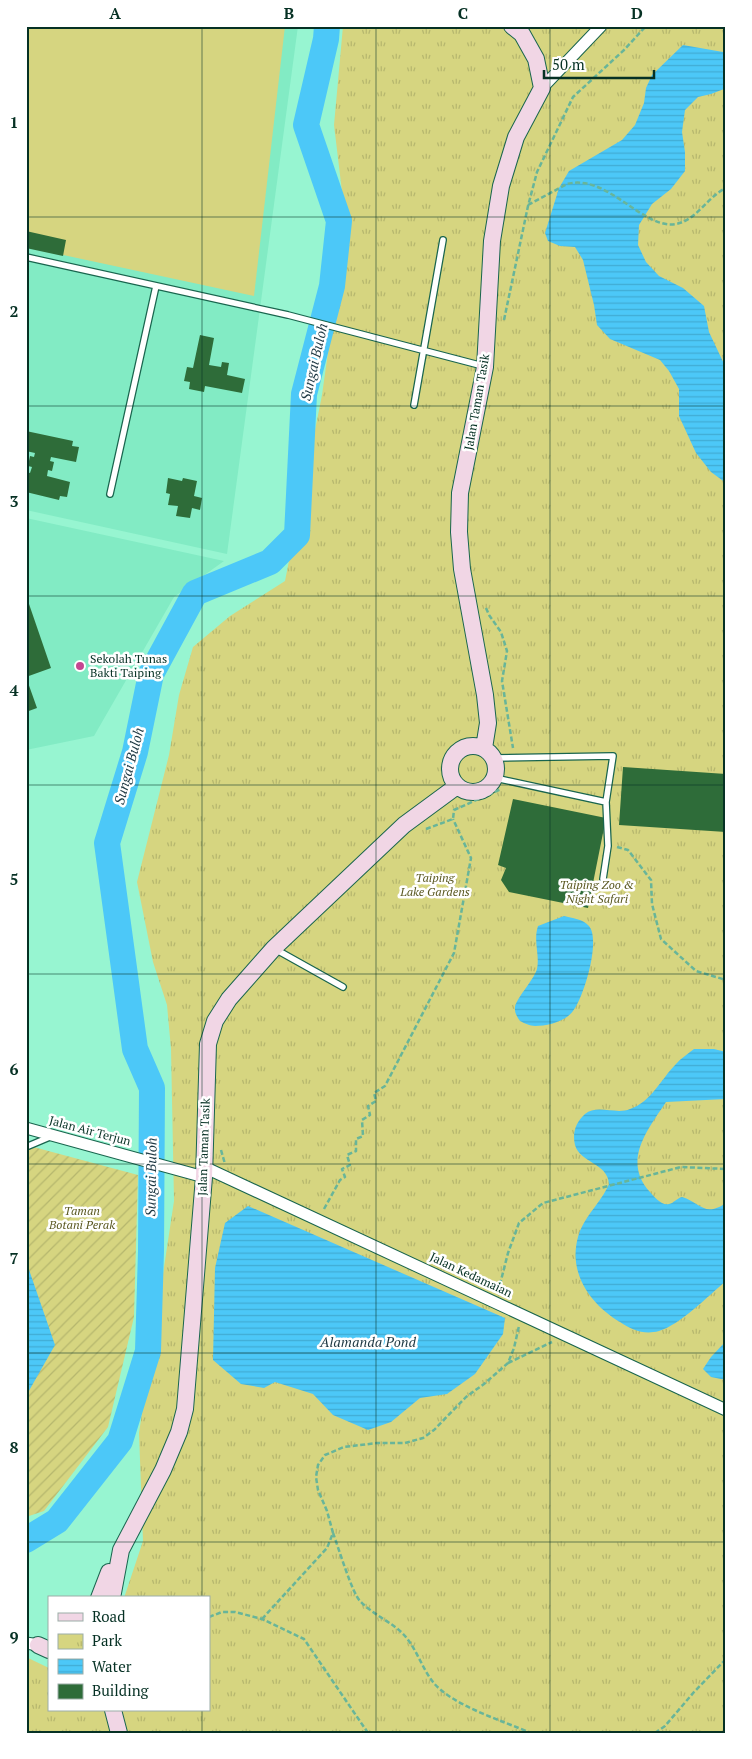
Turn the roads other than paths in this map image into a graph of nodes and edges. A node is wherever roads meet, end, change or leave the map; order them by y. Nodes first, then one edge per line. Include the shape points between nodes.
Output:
1 (512, 26) edge
2 (601, 26) edge
3 (542, 88) junction
4 (443, 240) dead end
5 (26, 257) edge
6 (156, 286) junction
7 (424, 350) junction
8 (485, 367) junction
9 (414, 405) dead end
10 (110, 494) dead end
11 (489, 753) junction
12 (502, 779) junction
13 (457, 786) junction
14 (606, 802) junction
15 (603, 879) dead end
16 (274, 948) junction
17 (343, 987) dead end
18 (26, 1128) edge
19 (54, 1136) junction
20 (26, 1147) edge
21 (204, 1172) junction
22 (726, 1410) edge
23 (121, 1550) junction
24 (101, 1596) edge
25 (112, 1596) edge
26 (114, 1712) edge
27 (119, 1733) edge

1 - 3 street via 522,34 536,58
2 - 3 street, Jalan Taman Tasik
3 - 8 street, Jalan Taman Tasik via 516,137 501,186 492,242
4 - 7 lane
5 - 6 lane
6 - 7 lane
6 - 10 lane
7 - 8 lane
7 - 9 lane
8 - 11 street, Jalan Taman Tasik via 460,493 459,532 462,569 485,695
11 - 12 street, Jalan Taman Tasik
11 - 13 street via 477,746 462,748 452,758 450,773
11 - 14 lane via 513,757 613,756
12 - 13 street via 478,792
12 - 14 lane
13 - 16 street, Jalan Taman Tasik via 404,825
14 - 15 lane via 608,846
16 - 17 lane
16 - 21 street, Jalan Taman Tasik via 229,999 215,1021 208,1044
18 - 19 street, Jalan Air Terjun
19 - 20 lane
19 - 21 street, Jalan Air Terjun via 179,1169
21 - 22 street, Jalan Kedamaian via 224,1175
21 - 23 street, Jalan Taman Tasik via 185,1409 164,1470
23 - 24 street
23 - 25 street, Jalan Taman Tasik
26 - 27 street

